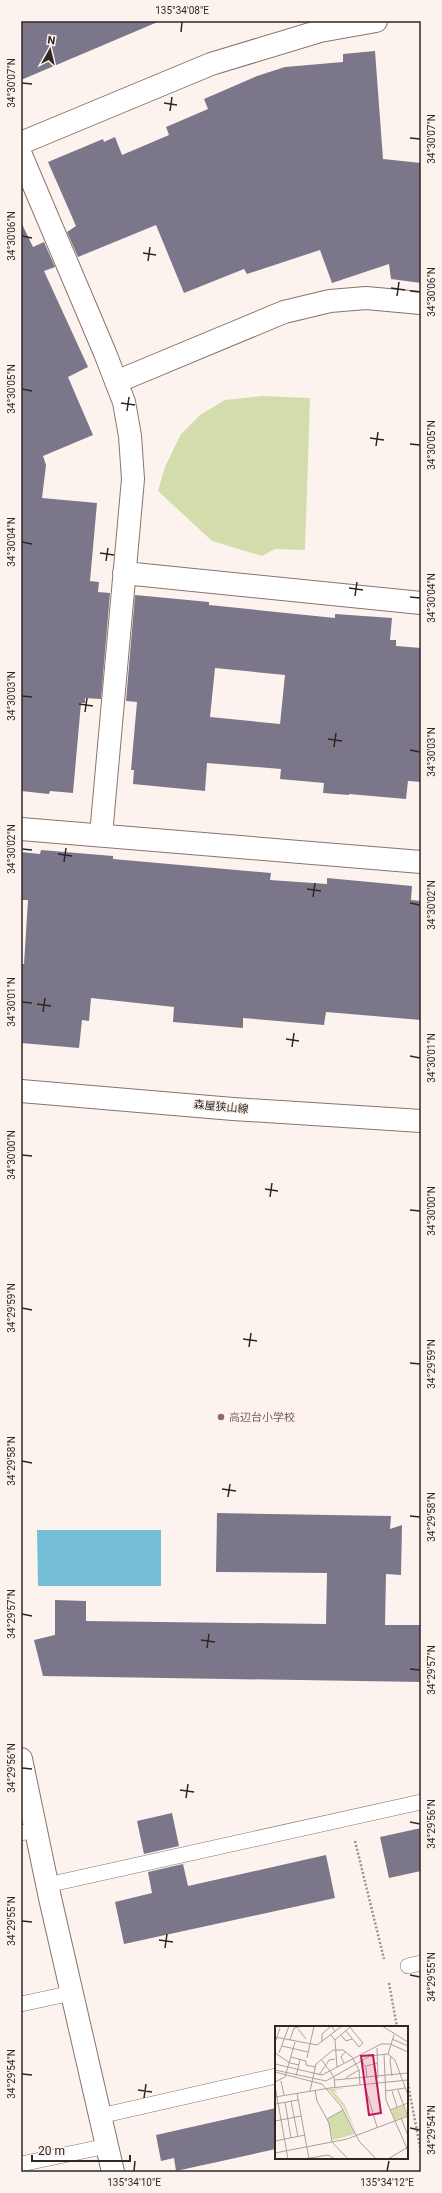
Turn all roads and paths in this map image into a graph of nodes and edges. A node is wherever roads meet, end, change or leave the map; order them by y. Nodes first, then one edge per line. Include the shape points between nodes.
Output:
1 (376, 21) edge
2 (21, 143) edge
3 (21, 155) edge
4 (421, 303) edge
5 (116, 382) junction
6 (124, 573) junction
7 (421, 603) edge
8 (21, 828) edge
9 (101, 835) junction
10 (421, 862) edge
11 (21, 1091) edge
12 (421, 1121) edge
13 (21, 1759) edge
14 (421, 1802) edge
15 (350, 1818) junction
16 (28, 1832) edge
17 (47, 1885) junction
18 (386, 1966) dead end
19 (389, 1981) dead end
20 (72, 1993) junction
21 (21, 2004) edge
22 (397, 2026) edge
23 (275, 2076) edge
24 (408, 2084) edge
25 (100, 2116) junction
26 (107, 2146) junction
27 (421, 2152) edge
28 (21, 2164) edge
29 (113, 2172) edge

1 - 2 street via 320,31 211,64
3 - 5 street
4 - 5 street via 366,298 330,301 284,312
5 - 6 street via 124,402 130,436 133,479
6 - 7 street
6 - 9 street
8 - 9 street
9 - 10 street
11 - 12 street, 森屋狭山線 via 232,1109
13 - 16 street
14 - 15 lane
15 - 17 lane
15 - 18 path
16 - 17 street
17 - 20 street
19 - 22 path
20 - 21 lane
20 - 25 street
23 - 25 lane
24 - 27 path
25 - 26 street
26 - 28 lane
26 - 29 street

